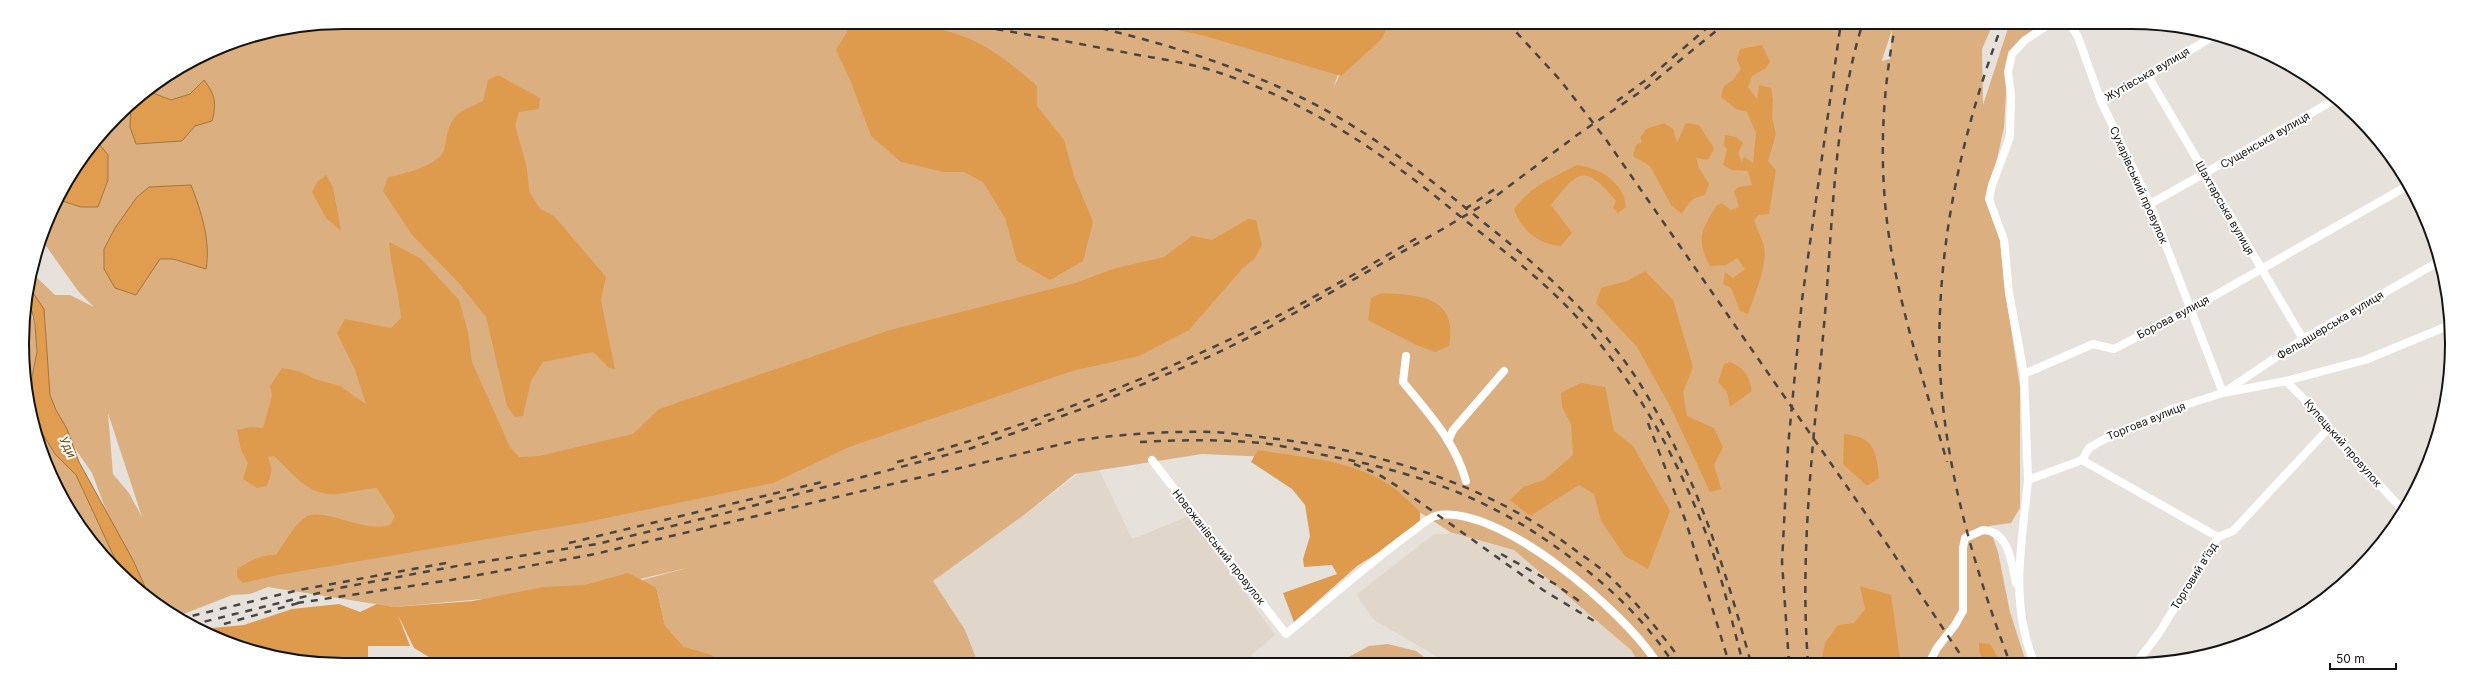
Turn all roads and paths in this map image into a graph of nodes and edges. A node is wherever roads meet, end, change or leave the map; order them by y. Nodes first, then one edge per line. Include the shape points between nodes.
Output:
1 (2042, 29) edge
2 (2074, 29) edge
3 (2208, 39) edge
4 (2148, 76) junction
5 (2101, 101) junction
6 (2331, 102) edge
7 (2206, 174) junction
8 (2404, 188) edge
9 (2150, 204) junction
10 (2435, 264) edge
11 (2260, 268) junction
12 (2191, 309) junction
13 (2444, 327) edge
14 (2303, 339) junction
15 (1406, 356) dead end
16 (1504, 371) dead end
17 (2024, 374) junction
18 (2286, 381) junction
19 (2223, 393) junction
20 (2328, 429) junction
21 (1449, 438) junction
22 (1152, 460) dead end
23 (2082, 460) junction
24 (2028, 480) junction
25 (1466, 481) dead end
26 (2399, 506) dead end
27 (2218, 537) junction
28 (2018, 592) junction
29 (1653, 658) edge
30 (1931, 658) edge
31 (2033, 658) edge
32 (2140, 658) edge

1 - 17 street via 2025,40 2012,54 2008,72 2011,95 2010,137 1989,199 2004,240 2009,293
2 - 5 street, Сухарівський провулок
3 - 4 street, Жутівська вулиця
4 - 5 street, Жутівська вулиця
4 - 7 street, Шахтарська вулиця
5 - 9 street, Сухарівський провулок
6 - 7 street, Сущенська вулиця
7 - 9 street, Сущенська вулиця
7 - 11 street, Шахтарська вулиця
8 - 11 street, Борова вулиця
9 - 12 street, Сухарівський провулок
10 - 14 street, Фельдшерська вулиця
11 - 12 street, Борова вулиця
11 - 14 street, Шахтарська вулиця
12 - 17 street, Борова вулиця via 2114,349 2093,344
12 - 19 street, Сухарівський провулок
13 - 18 street, Торгова вулиця via 2365,360
14 - 19 street, Фельдшерська вулиця
15 - 21 street via 1403,382
16 - 21 street via 1452,430
17 - 24 street
18 - 19 street, Торгова вулиця
18 - 20 street, Купецький провулок via 2324,419
19 - 23 street, Торгова вулиця via 2172,409 2118,432 2089,448
20 - 26 street, Купецький провулок
20 - 27 street, Торговий в’їзд via 2233,531
21 - 25 street via 1461,462
22 - 29 street, Новожанівський провулок via 1286,634 1435,516 1453,516 1474,518 1492,524 1534,549 1606,606 1633,632
23 - 24 street
23 - 27 street
24 - 28 street
27 - 32 street, Торговий в’їзд via 2159,633
28 - 30 street via 2010,555 1998,536 1983,530 1965,538 1963,612
28 - 31 street via 2026,638

